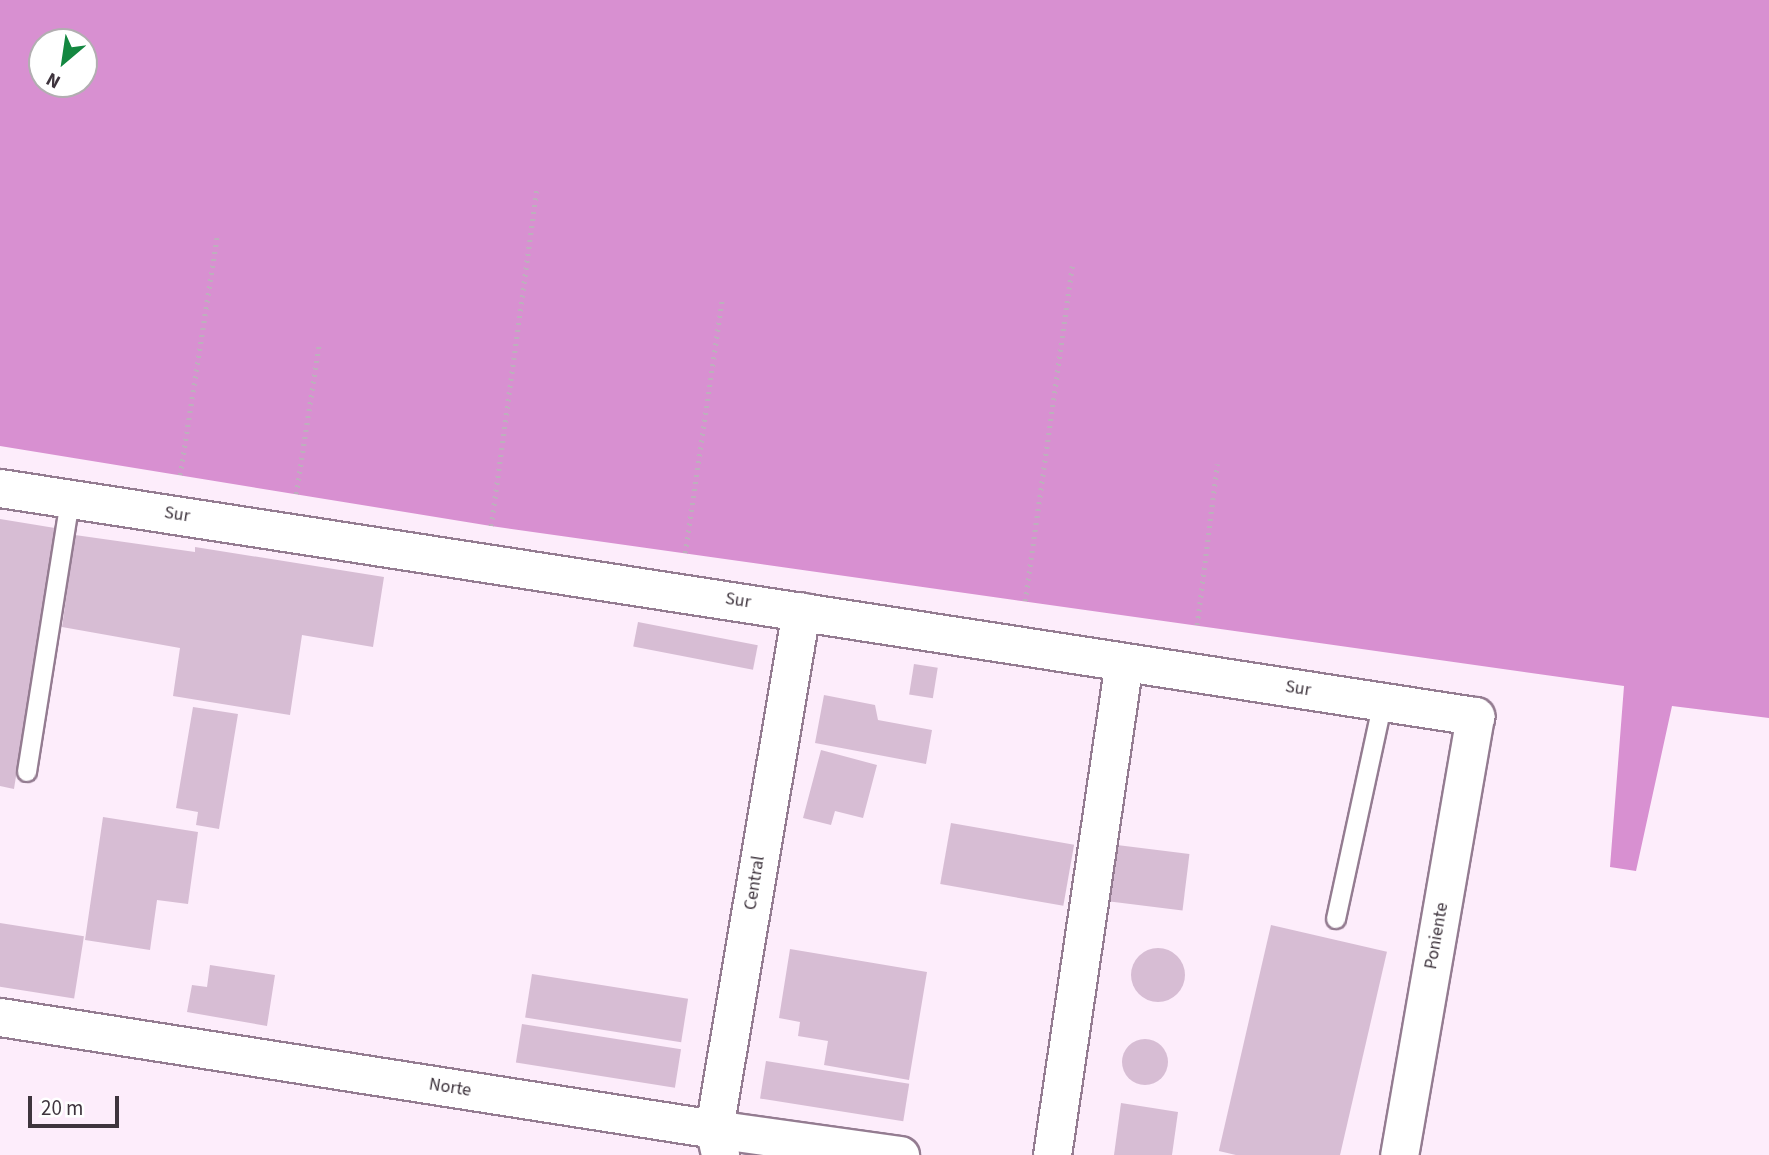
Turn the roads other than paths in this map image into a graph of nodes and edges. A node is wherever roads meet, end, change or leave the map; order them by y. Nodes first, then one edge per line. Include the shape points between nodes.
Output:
1 (0, 488) edge
2 (70, 499) junction
3 (800, 611) junction
4 (1124, 662) junction
5 (1383, 702) junction
6 (1475, 716) joint
7 (27, 772) dead end
8 (1336, 919) dead end
9 (0, 1017) edge
10 (717, 1142) edge
11 (900, 1155) edge
12 (1052, 1155) edge
13 (1399, 1155) edge

1 - 2 street, Sur
2 - 3 street, Sur
2 - 7 lane
3 - 4 street, Sur
3 - 10 street, Central
4 - 5 street, Sur
4 - 12 street
5 - 6 street, Sur
5 - 8 lane
6 - 13 street, Poniente
9 - 10 street, Norte
10 - 11 street, Norte

